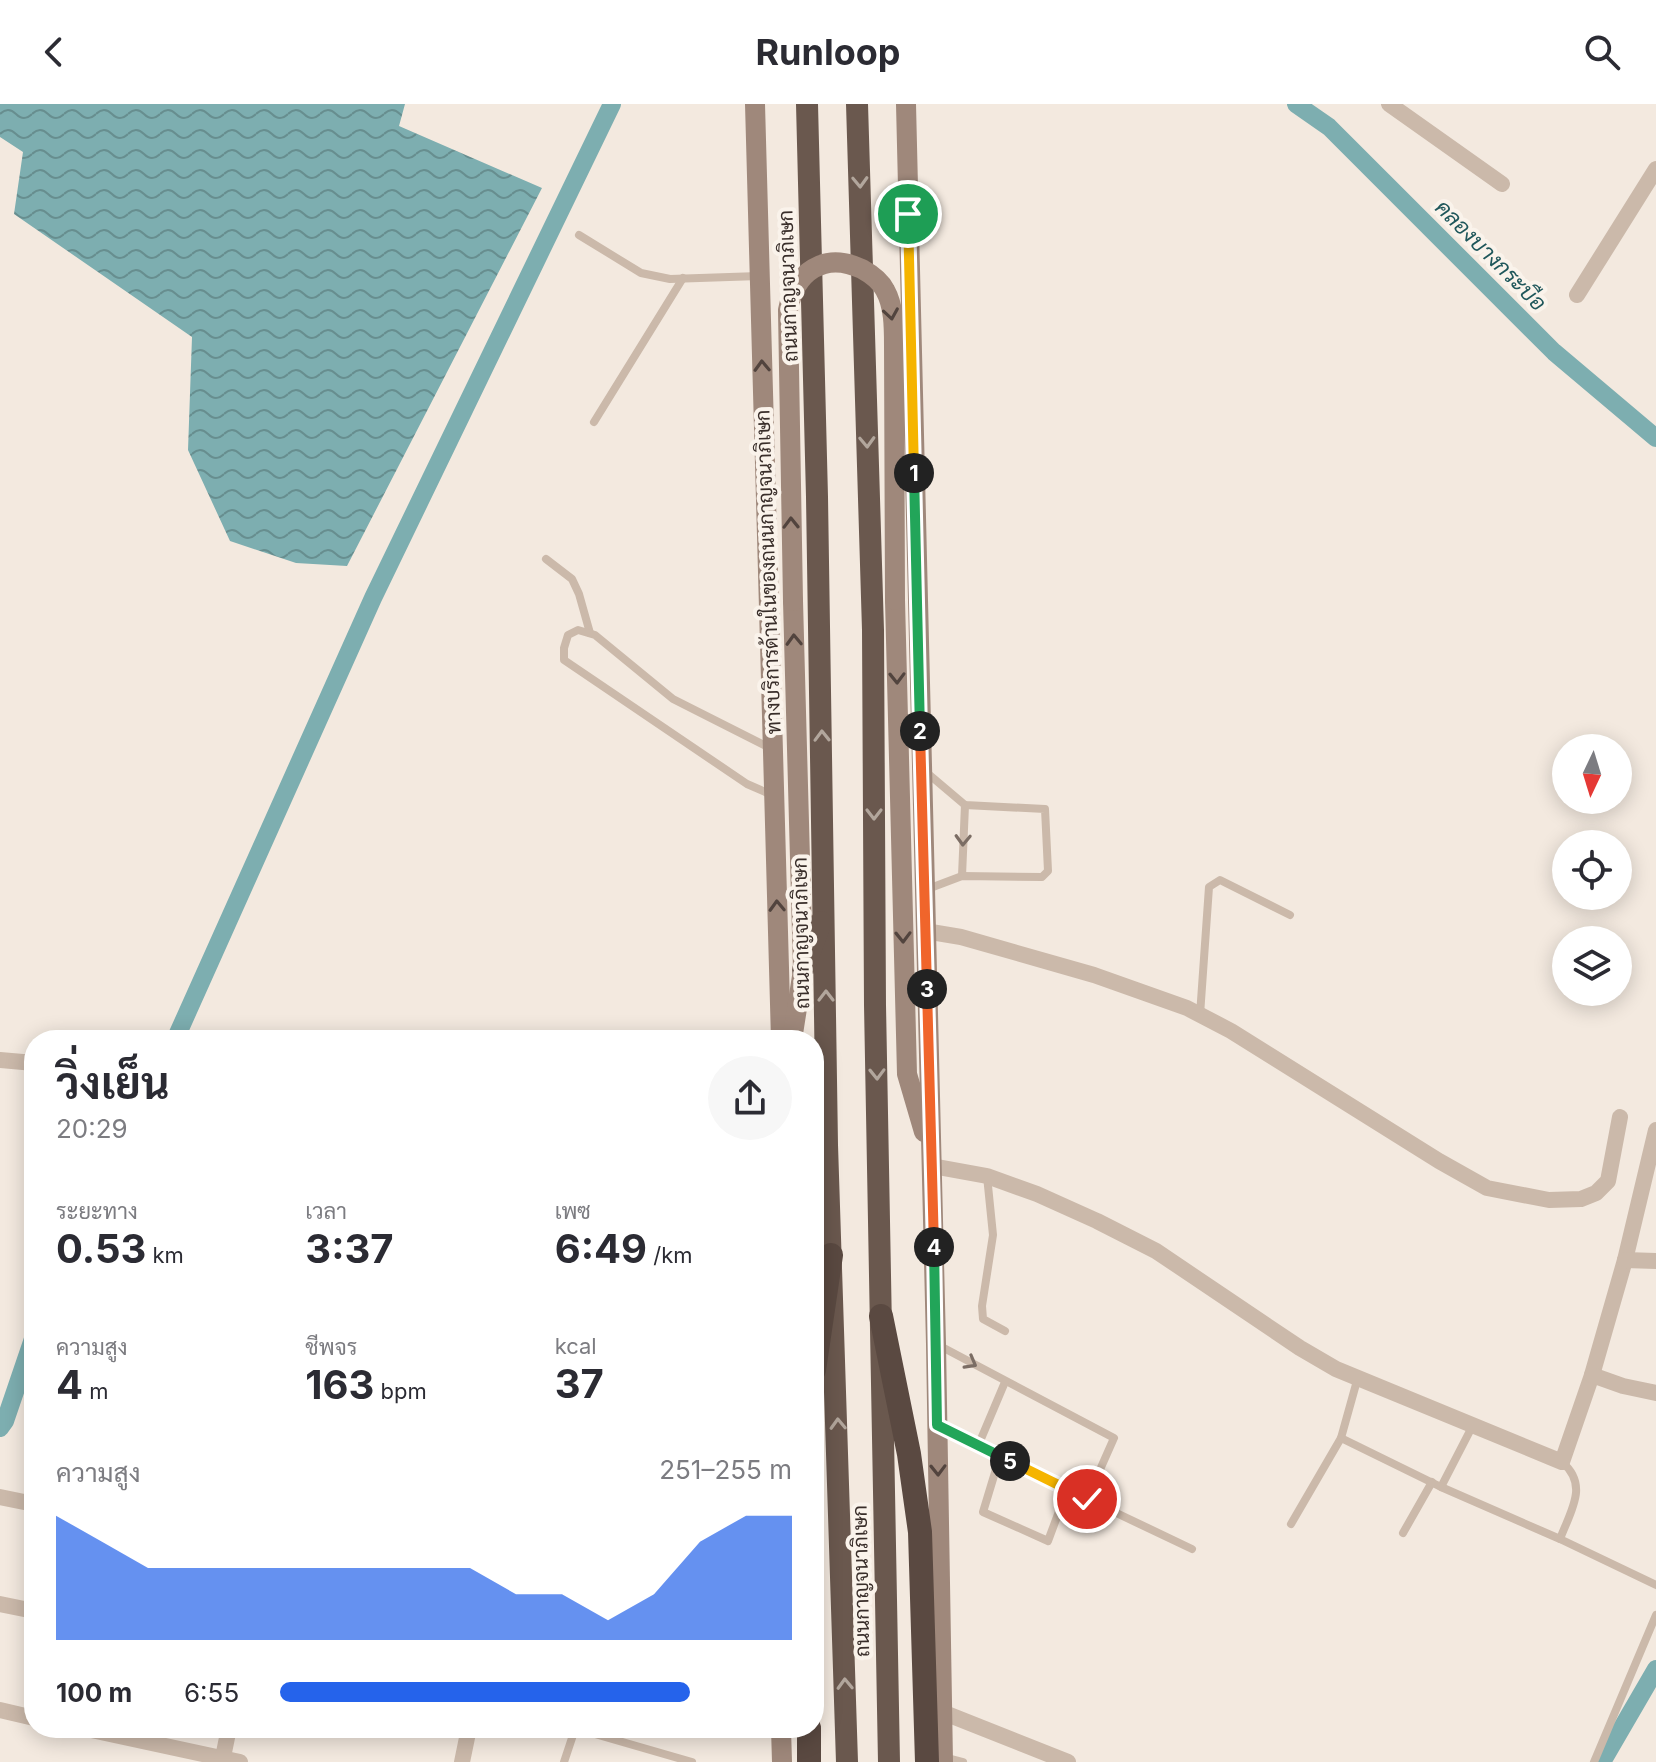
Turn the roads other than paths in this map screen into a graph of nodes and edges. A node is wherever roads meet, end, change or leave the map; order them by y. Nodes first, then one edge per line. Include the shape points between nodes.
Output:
1 (755, 104) edge
2 (807, 104) edge
3 (857, 104) edge
4 (906, 104) edge
5 (1389, 104) edge
6 (1656, 169) edge
7 (1502, 184) dead end
8 (579, 235) dead end
9 (760, 276) junction
10 (683, 278) junction
11 (1577, 295) dead end
12 (594, 422) dead end
13 (546, 559) dead end
14 (590, 633) junction
15 (772, 749) junction
16 (921, 767) junction
17 (774, 796) junction
18 (965, 805) junction
19 (962, 876) junction
20 (924, 891) junction
21 (825, 909) junction
22 (1290, 915) dead end
23 (925, 931) junction
24 (803, 970) junction
25 (1200, 1015) junction
26 (781, 1030) edge
27 (794, 1030) edge
28 (0, 1060) edge
29 (24, 1062) edge
30 (1620, 1117) dead end
31 (1656, 1130) edge
32 (932, 1162) junction
33 (987, 1176) junction
34 (831, 1255) junction
35 (1625, 1260) junction
36 (1656, 1261) edge
37 (824, 1302) edge
38 (881, 1316) junction
39 (1005, 1331) dead end
40 (936, 1344) junction
41 (1592, 1375) junction
42 (1358, 1377) junction
43 (1005, 1382) junction
44 (1656, 1393) edge
45 (937, 1425) junction
46 (1473, 1425) junction
47 (1341, 1438) junction
48 (978, 1446) junction
49 (1000, 1456) junction
50 (1562, 1462) junction
51 (1436, 1484) junction
52 (1067, 1490) junction
53 (0, 1497) edge
54 (1087, 1499) junction
55 (24, 1502) edge
56 (1291, 1524) dead end
57 (1403, 1533) dead end
58 (1560, 1539) junction
59 (1192, 1549) dead end
60 (1656, 1585) edge
61 (0, 1604) edge
62 (24, 1609) edge
63 (1656, 1615) edge
64 (0, 1710) edge
65 (942, 1712) junction
66 (24, 1716) edge
67 (126, 1738) edge
68 (229, 1738) edge
69 (467, 1738) edge
70 (570, 1738) edge
71 (609, 1738) edge
72 (781, 1738) edge
73 (809, 1738) edge
74 (228, 1761) edge
75 (944, 1761) edge
76 (462, 1762) edge
77 (564, 1762) edge
78 (692, 1762) edge
79 (782, 1762) edge
80 (809, 1762) edge
81 (847, 1762) edge
82 (889, 1762) edge
83 (1068, 1762) edge
84 (1594, 1762) edge

1 - 9 main road, ทางบริการด้านในของถนนกาญจนาภิเษก
21 -> 2 highway, ถนนกาญจนาภิเษก
3 -> 38 highway, ถนนกาญจนาภิเษก via 873,630
4 - 16 main road
5 - 7 street
6 - 11 street
8 - 10 lane via 641,273
9 - 10 lane
15 -> 9 main road, ทางบริการด้านในของถนนกาญจนาภิเษก
10 - 12 lane
13 - 14 lane via 572,579
14 - 15 lane via 673,699
14 - 17 lane via 578,630 568,635 564,660 747,784
15 - 17 main road, ทางบริการด้านในของถนนกาญจนาภิเษก
16 - 18 lane
16 - 20 main road
26 -> 17 main road, ทางบริการด้านในของถนนกาญจนาภิเษก
18 -> 19 lane
18 - 19 lane via 1045,809 1048,871 1042,877
19 - 20 lane
20 - 23 main road
21 - 24 highway
34 -> 21 highway, ถนนกาญจนาภิเษก
22 - 25 lane via 1220,880 1209,887
23 - 25 street via 1094,975
23 - 32 main road
24 - 27 main road
24 -> 32 main road, bridge via 788,310 805,274 841,263 879,280 891,308 907,1074
25 - 30 street via 1487,1188 1549,1200 1596,1193 1608,1181
28 - 29 street
31 - 35 street
32 - 33 street
32 - 40 main road
33 - 39 lane via 993,1235 983,1319
33 - 42 street via 1156,1251 1300,1348
34 - 37 highway
81 -> 34 highway, ถนนกาญจนาภิเษก
35 - 36 street
35 - 41 street
38 - 75 highway via 911,1467
38 - 82 highway, ถนนกาญจนาภิเษก
40 -> 43 lane
40 - 45 main road
41 - 44 street
41 - 50 street
42 - 46 street
42 - 47 lane
43 - 48 lane
43 - 54 lane via 1114,1438
45 - 48 lane
45 -> 65 main road
46 - 50 street
46 - 51 lane
47 - 51 lane
47 - 56 lane
48 - 49 lane
49 - 52 lane
49 - 52 lane via 983,1512 1048,1541
50 - 58 lane via 1574,1473 1577,1488
51 - 57 lane
51 - 58 lane
52 - 54 lane
53 - 55 street
54 - 59 lane
58 - 60 lane
61 - 62 street
63 - 84 lane
64 - 66 street
65 - 75 main road
65 - 83 street
67 - 74 street
68 - 74 street
69 - 76 street
70 - 77 lane
71 - 78 lane
72 - 79 main road
73 - 80 highway

